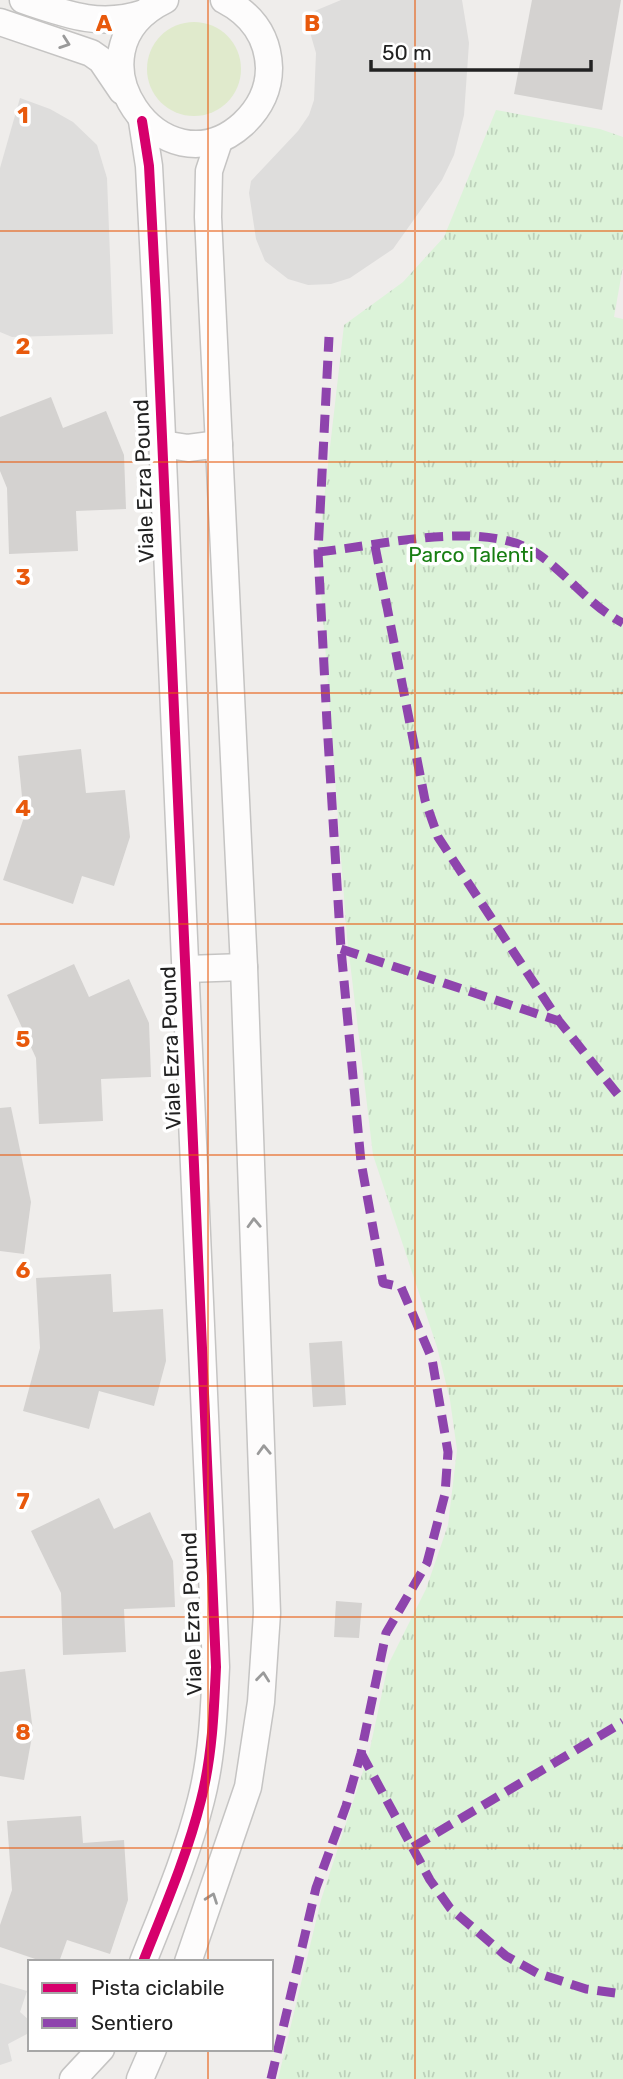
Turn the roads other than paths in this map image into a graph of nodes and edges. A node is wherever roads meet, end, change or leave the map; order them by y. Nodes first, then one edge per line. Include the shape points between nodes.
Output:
1 (23, 0) edge
2 (224, 0) edge
3 (155, 7) edge
4 (0, 22) edge
5 (127, 99) junction
6 (142, 121) junction
7 (219, 141) junction
8 (162, 444) junction
9 (219, 444) junction
10 (244, 967) junction
11 (187, 969) junction
12 (144, 1960) edge
13 (189, 1960) edge
14 (99, 2051) edge
15 (152, 2051) edge
16 (73, 2079) edge
17 (140, 2079) edge

1 - 3 street via 99,21 124,20
2 - 7 street via 253,21 265,46 269,79 254,113
3 - 5 street via 130,31 121,56
4 -> 5 street via 91,53 101,60
5 - 6 street
6 - 7 street via 173,140
6 - 8 street, Viale Ezra Pound via 151,198
7 - 9 street via 209,171 208,195
8 - 9 street via 188,448
8 - 11 street, Viale Ezra Pound
9 - 10 street
10 - 11 street
13 -> 10 street via 248,1787 265,1653 264,1448
11 - 12 street, Viale Ezra Pound via 216,1667 212,1734 201,1798
14 - 16 street
15 - 17 street

